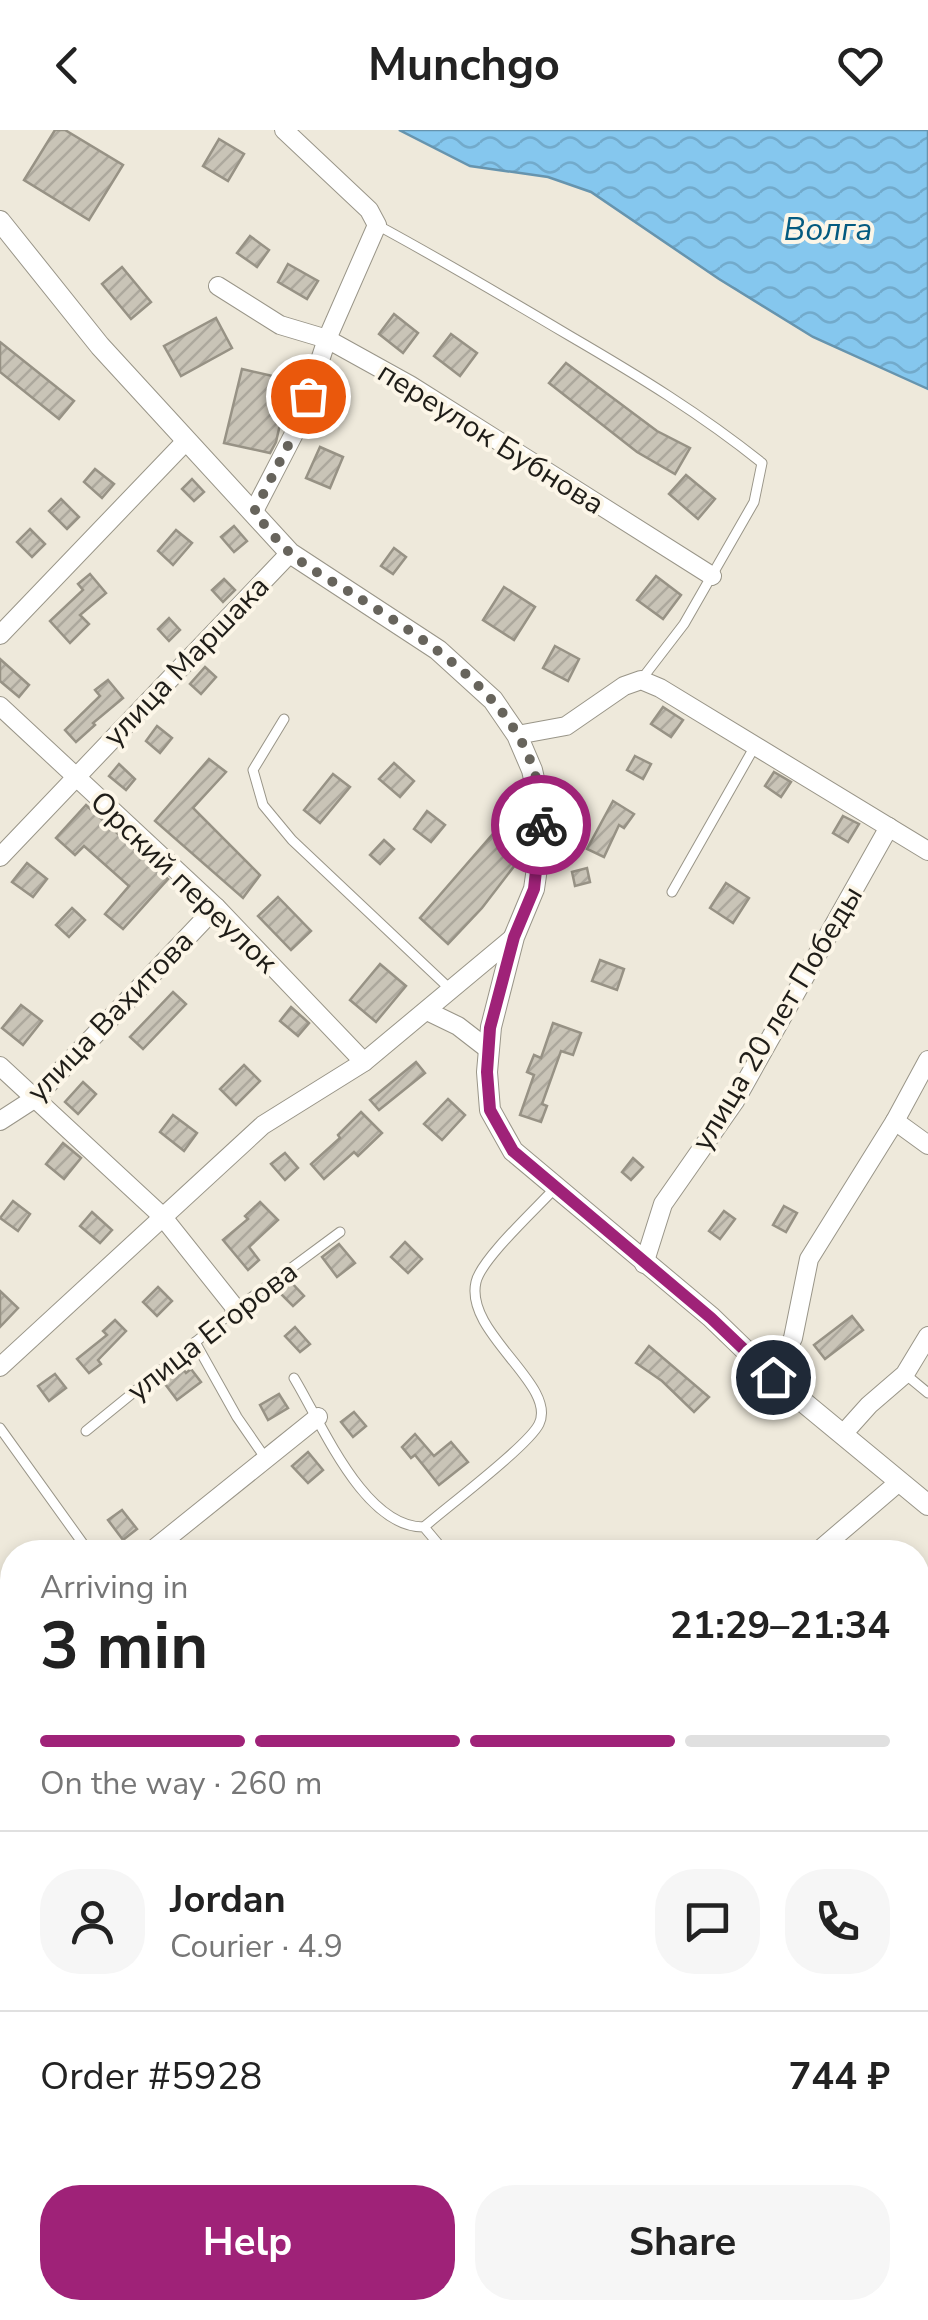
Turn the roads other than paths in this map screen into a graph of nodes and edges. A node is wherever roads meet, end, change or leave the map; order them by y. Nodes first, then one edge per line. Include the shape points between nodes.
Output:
1 (284, 130) edge
2 (377, 225) junction
3 (3, 232) edge
4 (218, 286) dead end
5 (327, 339) junction
6 (186, 441) junction
7 (254, 512) junction
8 (290, 553) junction
9 (712, 576) junction
10 (0, 635) edge
11 (641, 680) junction
12 (0, 706) edge
13 (284, 720) dead end
14 (517, 735) junction
15 (756, 746) junction
16 (74, 778) junction
17 (889, 827) junction
18 (928, 852) edge
19 (0, 858) edge
20 (672, 892) dead end
21 (216, 907) junction
22 (514, 937) junction
23 (452, 991) junction
24 (427, 1012) junction
25 (488, 1050) junction
26 (928, 1060) edge
27 (364, 1062) junction
28 (0, 1066) edge
29 (34, 1099) junction
30 (0, 1120) edge
31 (895, 1121) junction
32 (928, 1145) edge
33 (556, 1188) junction
34 (162, 1216) junction
35 (340, 1232) dead end
36 (644, 1264) junction
37 (236, 1309) junction
38 (928, 1336) edge
39 (196, 1342) junction
40 (0, 1367) edge
41 (905, 1374) junction
42 (773, 1377) junction
43 (294, 1378) dead end
44 (928, 1393) edge
45 (318, 1418) junction
46 (0, 1428) edge
47 (86, 1431) dead end
48 (843, 1434) junction
49 (266, 1459) junction
50 (900, 1482) junction
51 (928, 1505) edge
52 (424, 1527) junction
53 (80, 1540) edge
54 (165, 1540) edge
55 (435, 1540) edge
56 (831, 1540) edge

1 - 2 street
2 - 5 street
2 - 9 lane via 658,386 762,463 754,502
3 - 6 street
4 - 5 street, переулок Бубнова via 280,326
5 - 7 street via 299,424
5 - 9 street, переулок Бубнова
6 - 7 street
6 - 10 street
7 - 8 street
8 - 14 street via 438,650 493,700
8 - 16 street, улица Маршака
9 - 11 lane
11 - 14 street via 566,726
11 - 15 street
12 - 16 street, Орский переулок
13 - 23 lane via 252,770 262,805
14 - 22 street via 542,814 534,889
15 - 17 street
15 - 20 lane
16 - 19 street, улица Маршака
16 - 21 street, Орский переулок
17 - 18 street
17 - 36 street, улица 20 лет Победы via 735,1101 663,1204
21 - 27 street, Орский переулок
21 - 29 street, улица Вахитова
22 - 23 street
22 - 25 street
23 - 24 street
24 - 25 street
24 - 27 street
25 - 33 street via 490,1110 513,1151
26 - 31 street
27 - 34 street via 263,1125
28 - 29 street
29 - 30 street, улица Вахитова
29 - 34 street
31 - 32 street
31 - 42 street via 809,1259 793,1338
33 - 36 street
33 - 52 lane via 476,1280 476,1304 542,1406 540,1423
34 - 37 street
34 - 40 street
35 - 37 lane, улица Егорова
36 - 42 street
37 - 39 lane, улица Егорова
38 - 41 street
39 - 47 lane, улица Егорова
39 - 49 lane
41 - 44 lane
41 - 48 street
42 - 48 street
43 - 45 lane
45 - 49 street
45 - 52 lane via 374,1506 406,1527
46 - 53 lane
48 - 50 street
49 - 54 street
50 - 51 street
50 - 56 street
52 - 55 lane

